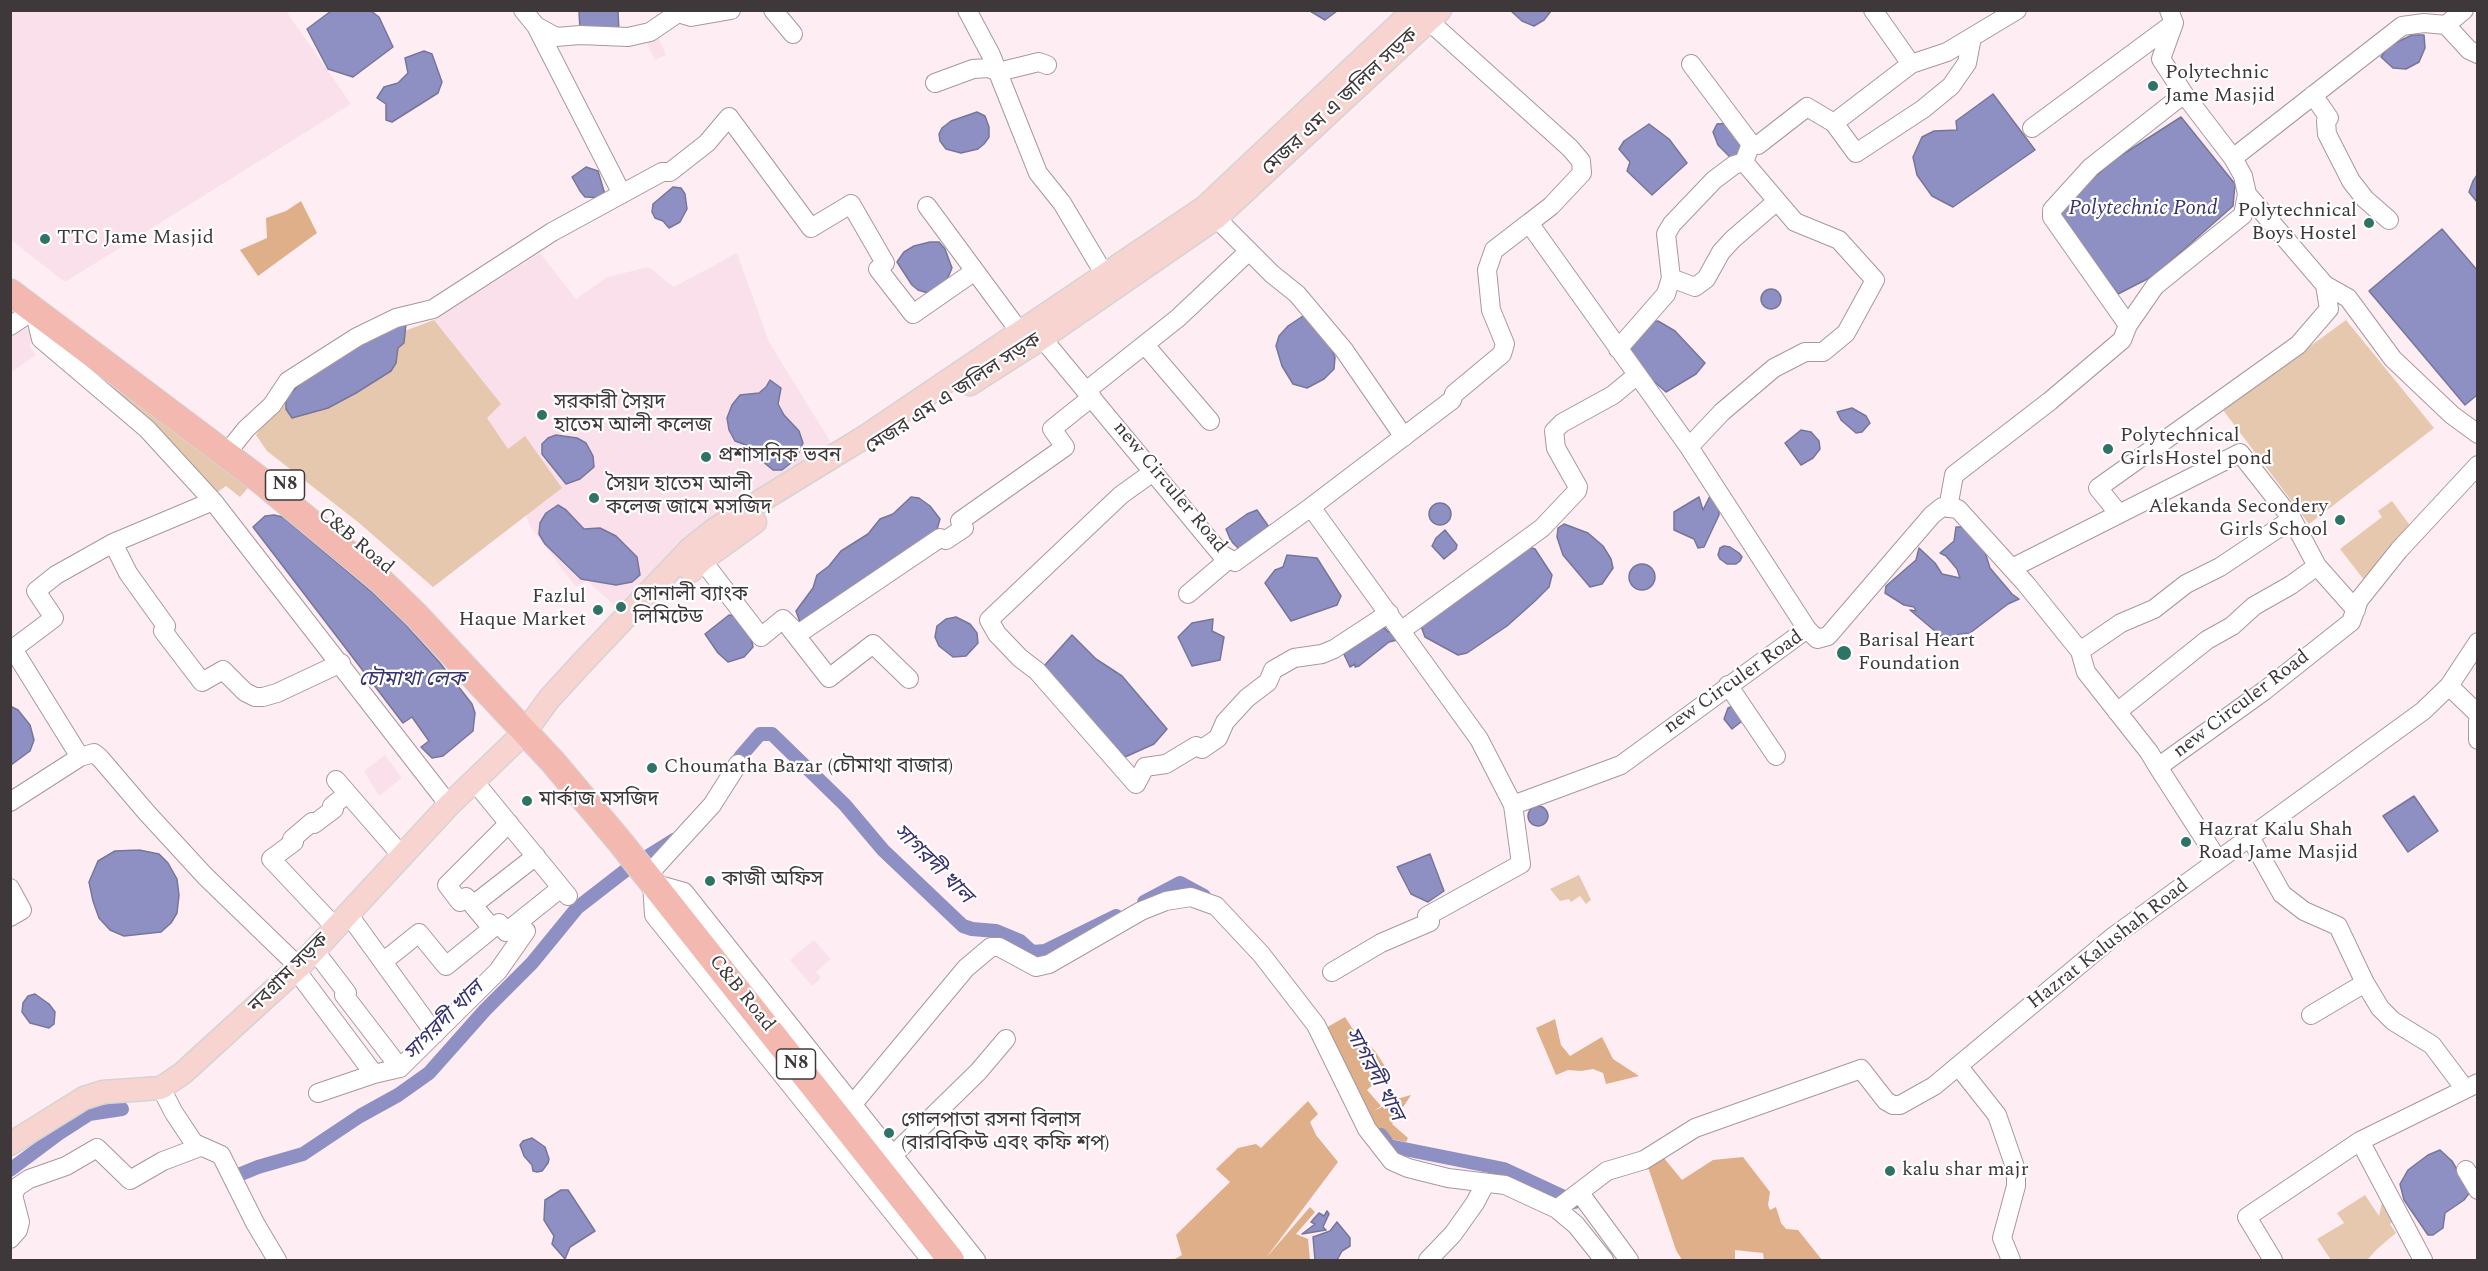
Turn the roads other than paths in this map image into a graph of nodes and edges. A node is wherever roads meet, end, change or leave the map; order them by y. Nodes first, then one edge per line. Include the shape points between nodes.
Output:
1 (524, 10) edge
2 (731, 10) edge
3 (773, 10) edge
4 (967, 10) edge
5 (1873, 10) edge
6 (2017, 10) edge
7 (2464, 10) edge
8 (1425, 13) edge
9 (2172, 17) edge
10 (2420, 17) edge
11 (2446, 24) junction
12 (536, 26) junction
13 (792, 34) dead end
14 (1972, 37) junction
15 (2478, 54) edge
16 (1690, 64) dead end
17 (1911, 64) junction
18 (1047, 65) dead end
19 (998, 72) junction
20 (935, 83) dead end
21 (2184, 94) junction
22 (2313, 95) junction
23 (1834, 123) junction
24 (2032, 128) dead end
25 (1751, 144) junction
26 (2233, 158) junction
27 (1744, 162) junction
28 (622, 194) junction
29 (2247, 195) junction
30 (1777, 201) junction
31 (927, 206) dead end
32 (1216, 218) junction
33 (2389, 220) dead end
34 (1529, 224) junction
35 (1249, 251) junction
36 (975, 271) junction
37 (10, 274) edge
38 (1671, 278) junction
39 (1109, 282) junction
40 (2325, 285) junction
41 (10, 292) edge
42 (34, 310) junction
43 (2128, 325) junction
44 (10, 326) edge
45 (1020, 332) junction
46 (1042, 338) junction
47 (1145, 345) junction
48 (1618, 349) junction
49 (1637, 375) junction
50 (1089, 394) junction
51 (1210, 421) dead end
52 (2478, 434) edge
53 (1404, 437) junction
54 (234, 444) junction
55 (1689, 447) junction
56 (2478, 465) edge
57 (1153, 472) junction
58 (213, 501) junction
59 (1311, 507) junction
60 (1948, 508) junction
61 (2119, 514) junction
62 (2292, 519) junction
63 (113, 543) junction
64 (1229, 559) junction
65 (702, 560) junction
66 (2317, 566) junction
67 (2012, 568) junction
68 (1188, 594) dead end
69 (2356, 610) junction
70 (1389, 613) junction
71 (783, 619) junction
72 (1807, 629) junction
73 (1402, 630) junction
74 (2478, 642) edge
75 (12, 650) edge
76 (2080, 651) junction
77 (341, 663) junction
78 (909, 680) dead end
79 (1728, 685) junction
80 (2449, 686) junction
81 (2117, 712) junction
82 (2478, 714) edge
83 (2478, 721) edge
84 (525, 732) junction
85 (2478, 740) edge
86 (1776, 756) dead end
87 (80, 757) junction
88 (738, 764) dead end
89 (2158, 767) junction
90 (474, 781) junction
91 (10, 802) edge
92 (449, 805) junction
93 (1513, 805) junction
94 (509, 823) junction
95 (2250, 837) junction
96 (402, 856) junction
97 (536, 856) junction
98 (2218, 860) junction
99 (647, 876) junction
100 (10, 888) edge
101 (473, 905) junction
102 (10, 917) edge
103 (343, 921) junction
104 (491, 927) junction
105 (526, 931) dead end
106 (315, 951) junction
107 (384, 961) junction
108 (298, 969) junction
109 (1332, 972) dead end
110 (2365, 983) junction
111 (2311, 1015) dead end
112 (435, 1034) junction
113 (1006, 1039) dead end
114 (1959, 1066) junction
115 (400, 1068) junction
116 (374, 1074) junction
117 (2471, 1086) edge
118 (161, 1088) junction
119 (318, 1093) dead end
120 (852, 1105) junction
121 (2360, 1141) junction
122 (10, 1144) edge
123 (200, 1147) junction
124 (892, 1156) junction
125 (2468, 1168) edge
126 (1485, 1184) junction
127 (2478, 1190) edge
128 (1579, 1192) junction
129 (1557, 1209) junction
130 (10, 1239) edge
131 (277, 1260) edge
132 (931, 1260) edge
133 (951, 1260) edge
134 (976, 1260) edge
135 (1428, 1260) edge
136 (1604, 1260) edge
137 (1629, 1260) edge
138 (2011, 1260) edge
139 (2273, 1260) edge
140 (2422, 1260) edge

1 - 12 street
2 - 12 street via 691,17 678,13 650,32 628,37 556,37
3 - 13 street
4 - 19 street
5 - 17 street
6 - 14 street
7 - 11 street
8 - 32 main road, মেজর এম এ জলিল সড়ক
8 - 34 street via 1581,161 1582,173
8 - 39 main road, মেজর এম এ জলিল সড়ক via 1205,207
9 - 21 street via 2161,59
9 - 24 street
10 - 11 street
10 - 22 street via 2402,26
11 - 15 street via 2469,50
12 - 28 street
14 - 17 street via 1947,52
14 - 23 street via 1967,63 1951,86 1856,153
16 - 25 street
17 - 23 street
18 - 19 street via 1040,62
19 - 20 street via 974,69
19 - 39 street via 1038,173 1062,202
21 - 26 street
21 - 43 street via 2091,167 2052,210 2052,217
22 - 26 street
22 - 33 street via 2329,118 2327,134 2351,181 2372,195
23 - 25 street via 1807,106 1758,145
25 - 27 street
26 - 29 street
27 - 30 street
27 - 38 street via 1714,180 1672,224 1666,234
28 - 36 street via 687,160 729,117 811,228 851,204 885,263 878,269 913,314
28 - 54 street via 552,232 433,309 396,318 297,375
29 - 40 street
29 - 43 street via 2243,215 2155,285
30 - 38 street via 1726,245 1706,279 1695,287
30 - 55 street via 1795,222 1839,240 1875,280 1846,333 1823,352 1805,352 1774,368 1722,412
31 - 36 street
32 - 35 street
32 - 39 main road, মেজর এম এ জলিল সড়ক
34 - 48 street
34 - 53 street via 1494,250 1487,270 1491,310 1504,344 1502,354
35 - 47 street
35 - 53 street via 1297,294 1344,350
36 - 45 street
37 - 54 highway, C&B Road / N8
38 - 48 street via 1666,294
39 - 45 main road, মেজর এম এ জলিল সড়ক
39 - 46 main road, মেজর এম এ জলিল সড়ক
40 - 52 street via 2348,298 2393,359 2452,416
40 - 61 street via 2329,309 2298,345 2098,488
41 - 42 highway, C&B Road / N8
42 - 44 street
42 - 58 street via 41,339 147,429
42 - 84 highway, C&B Road / N8 via 260,480 380,580
43 - 60 street via 2122,340 1954,475
45 - 84 main road, মেজর এম এ জলিল সড়ক via 690,549 549,699
46 - 50 street, new Circuler Road
46 - 65 main road, মেজর এম এ জলিল সড়ক via 736,533
47 - 50 street
47 - 51 street
48 - 49 street
49 - 55 street
49 - 73 street via 1613,395 1554,431 1556,448 1577,491 1542,528
50 - 57 street, new Circuler Road
50 - 71 street via 1052,429 1065,447 960,521 964,528 946,540 939,538 798,634
53 - 59 street
54 - 84 highway, C&B Road / N8 via 388,567 428,607
55 - 72 street
56 - 69 street, new Circuler Road via 2398,550 2358,600
57 - 64 street, new Circuler Road
57 - 70 street via 1121,495 988,620 1136,784 1145,767 1166,764 1218,738 1225,722 1268,682 1274,670 1294,658 1334,649
58 - 63 street
58 - 77 street
59 - 64 street, new Circuler Road via 1235,562
59 - 70 street
60 - 67 street, new Circuler Road via 1958,509
60 - 72 street, new Circuler Road via 1942,507 1932,515 1828,636 1817,639
61 - 62 street via 2240,453
61 - 67 street
62 - 66 street
62 - 76 street via 2154,609 2121,623
63 - 75 street via 37,590 54,618
63 - 77 street via 128,573 166,626 163,631 202,682 223,670 245,692 263,697
64 - 68 street
65 - 71 street via 761,637
65 - 84 main road, মেজর এম এ জলিল সড়ক via 557,710
66 - 69 street
66 - 81 street via 2254,606
67 - 76 street, new Circuler Road
69 - 89 street, new Circuler Road via 2351,622 2265,691
70 - 73 street
71 - 78 street via 829,678 873,644
72 - 79 street, new Circuler Road
73 - 93 street via 1479,739
74 - 80 street, Hazrat Kalushah Road
75 - 87 street
76 - 81 street, new Circuler Road via 2086,672
77 - 92 street
79 - 86 street
79 - 93 street, new Circuler Road via 1621,765
80 - 82 street
80 - 95 street, Hazrat Kalushah Road via 2423,711
81 - 89 street, new Circuler Road
83 - 85 street
84 - 90 main road, নবগ্রাম সড়ক
84 - 99 highway, C&B Road / N8
87 - 91 street
87 - 108 street via 94,753 100,758 205,876
88 - 99 street via 712,805
89 - 98 street
90 - 92 main road, নবগ্রাম সড়ক
90 - 94 street
92 - 96 main road, নবগ্রাম সড়ক
93 - 109 street via 1521,864 1427,916 1430,922 1382,943
94 - 97 street
94 - 101 street via 447,885 460,902 466,897
95 - 98 street, Hazrat Kalushah Road
95 - 110 street via 2282,894 2304,911 2338,926
96 - 103 main road, নবগ্রাম সড়ক
96 - 103 street via 342,787 334,809 271,859
97 - 101 street
97 - 104 street via 565,892 506,932 498,923
98 - 114 street, Hazrat Kalushah Road via 2114,936
99 - 120 street via 684,892
99 - 132 street via 654,915
99 - 133 highway, C&B Road / N8
100 - 102 street via 22,910
101 - 104 street
103 - 106 main road, নবগ্রাম সড়ক
103 - 107 street
104 - 107 street via 446,966 419,933
105 - 112 street via 498,971
106 - 108 main road, নবগ্রাম সড়ক
106 - 115 street
107 - 112 street
108 - 116 street
108 - 118 main road, নবগ্রাম সড়ক via 207,1053
110 - 111 street
110 - 117 street via 2393,1021 2432,1045
112 - 115 street
113 - 124 street
114 - 128 street, Hazrat Kalushah Road via 1900,1105 1886,1101 1861,1069 1695,1128 1644,1160 1607,1171
114 - 138 street via 1997,1115 2016,1170 2016,1186 2002,1238
115 - 116 street
116 - 119 street
117 - 121 street
118 - 122 main road via 103,1092 84,1098
118 - 123 street
120 - 124 street
120 - 126 street via 966,968 991,947 999,947 1036,967 1049,964 1141,910 1191,897 1216,906 1261,954 1316,1025 1367,1129 1392,1161 1427,1173
121 - 139 street via 2247,1217
121 - 140 street
123 - 130 street via 163,1161 130,1180 97,1148 66,1166 29,1179 17,1187 14,1195 20,1222
123 - 131 street via 221,1155
124 - 134 street
125 - 127 street
126 - 129 street via 1505,1185
126 - 135 street via 1453,1234
128 - 129 street
128 - 137 street
129 - 136 street via 1576,1225

